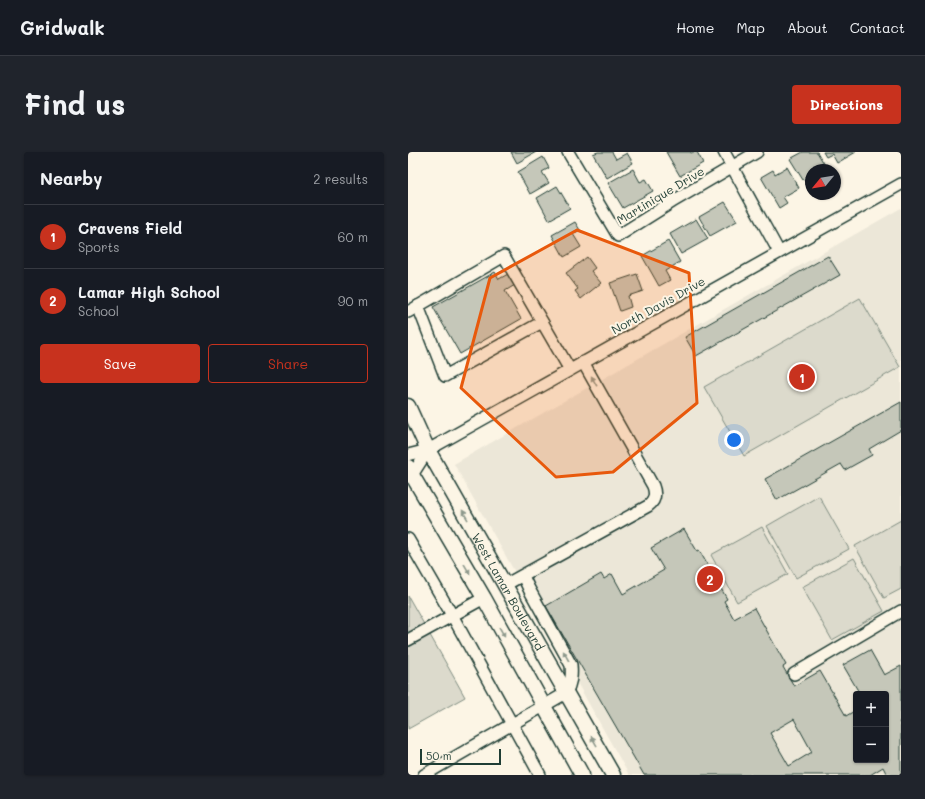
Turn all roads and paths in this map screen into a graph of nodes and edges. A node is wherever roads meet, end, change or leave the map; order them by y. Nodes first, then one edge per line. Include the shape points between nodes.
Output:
1 (568, 152) edge
2 (724, 152) edge
3 (757, 152) edge
4 (732, 167) junction
5 (901, 184) edge
6 (780, 252) junction
7 (418, 306) junction
8 (408, 312) edge
9 (542, 322) junction
10 (584, 362) junction
11 (570, 370) junction
12 (408, 406) edge
13 (428, 450) junction
14 (408, 455) edge
15 (409, 473) edge
16 (408, 539) edge
17 (523, 576) junction
18 (505, 585) junction
19 (484, 598) junction
20 (901, 611) edge
21 (452, 615) junction
22 (408, 640) edge
23 (794, 674) dead end
24 (566, 693) junction
25 (544, 706) junction
26 (512, 725) junction
27 (424, 775) edge
28 (540, 775) edge
29 (582, 775) edge
30 (613, 775) edge

1 - 4 street, Martinique Drive via 618,236
2 - 4 street
3 - 4 street, Martinique Drive
4 - 6 street
5 - 6 street, North Davis Drive
6 - 10 street, North Davis Drive
7 - 8 street
7 - 9 street via 504,256
7 - 9 street via 445,376
9 - 11 street
10 - 11 street, North Davis Drive
17 -> 10 street via 648,506 654,500 653,486
11 - 13 street, North Davis Drive
12 - 13 main road, West Lamar Boulevard
13 - 14 street, North Davis Drive
13 - 15 street, North Davis Drive
18 -> 13 main road, West Lamar Boulevard
15 -> 19 main road, West Lamar Boulevard
16 - 21 street
17 - 18 street
24 -> 17 street via 572,679 571,665
18 - 24 main road, West Lamar Boulevard
19 - 21 street
19 -> 25 main road, West Lamar Boulevard
20 - 23 street
21 - 22 street
21 - 26 street
24 - 25 street
30 -> 24 main road, West Lamar Boulevard
25 - 26 street
25 - 29 main road, West Lamar Boulevard
26 - 27 street
26 - 28 street

